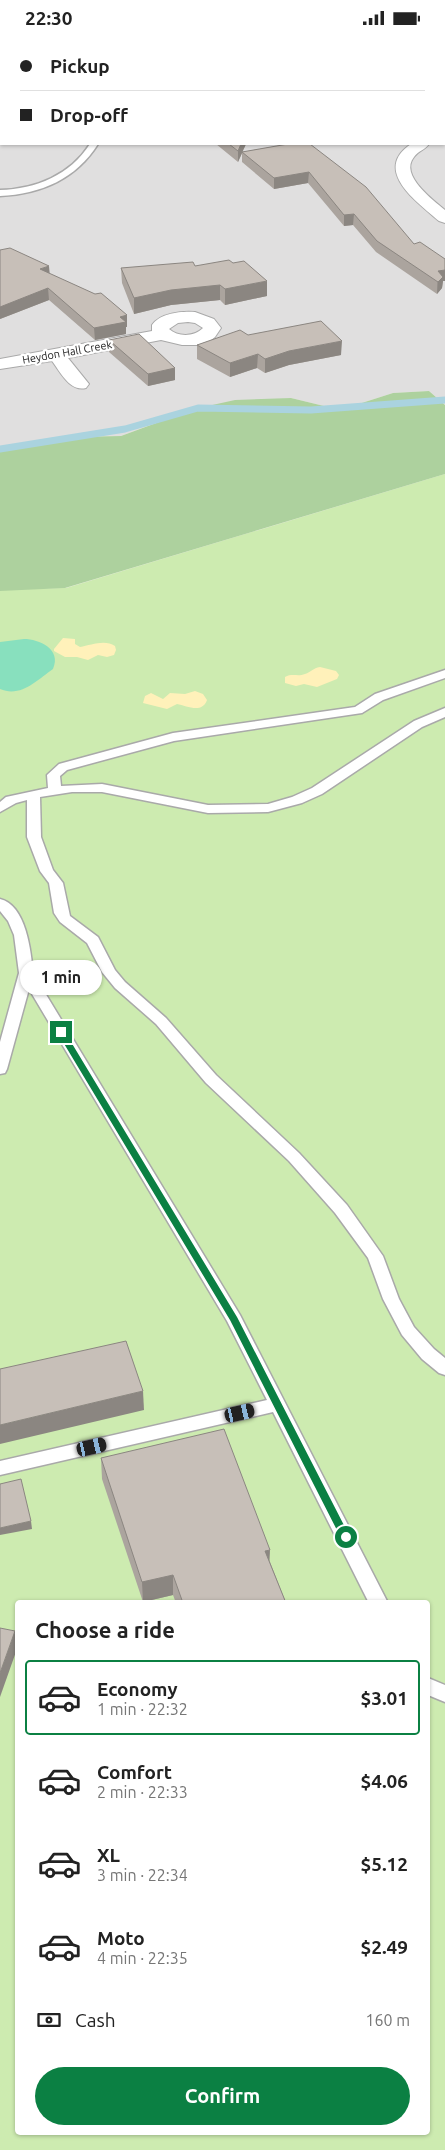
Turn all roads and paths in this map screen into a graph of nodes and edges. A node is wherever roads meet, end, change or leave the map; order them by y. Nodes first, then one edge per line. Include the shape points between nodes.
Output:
1 (93, 145) edge
2 (415, 145) edge
3 (0, 193) edge
4 (445, 218) edge
5 (163, 334) dead end
6 (56, 355) junction
7 (0, 364) edge
8 (80, 384) dead end
9 (445, 674) edge
10 (445, 712) edge
11 (55, 790) junction
12 (33, 794) junction
13 (0, 808) edge
14 (0, 903) edge
15 (26, 973) junction
16 (0, 1069) edge
17 (445, 1368) edge
18 (277, 1404) junction
19 (0, 1468) edge
20 (377, 1600) edge
21 (430, 1687) edge
22 (445, 1694) edge

1 - 3 lane via 87,157 72,170 50,182
2 - 4 street via 403,159 402,173
5 - 6 street, Heydon Hall Creek
6 - 7 street, Heydon Hall Creek
6 - 8 street
9 - 11 lane via 379,697 358,710 173,737 63,767 53,775
10 - 11 lane via 410,729 317,791 268,808 208,809 102,788
11 - 12 lane
12 - 13 lane via 11,800
12 - 17 lane via 34,837 47,871 56,883 65,919 93,940 120,985 161,1021 211,1079 294,1157 341,1209 375,1256 391,1299 408,1331
14 - 15 lane via 13,917 22,935
15 - 16 lane
15 - 18 lane via 234,1319
18 - 19 lane
18 - 20 lane
21 - 22 lane

